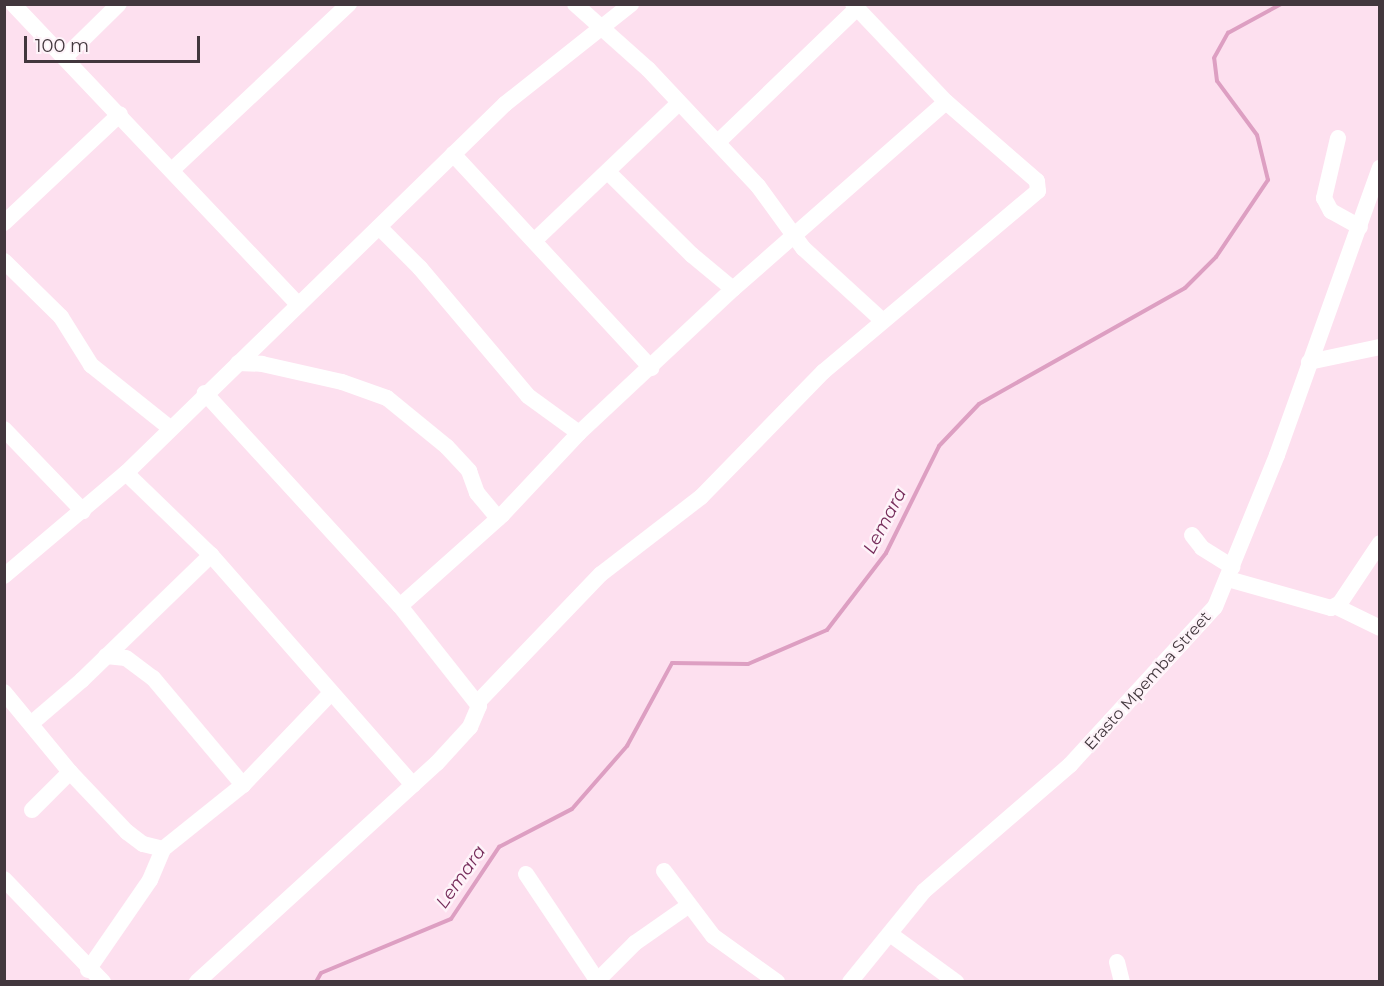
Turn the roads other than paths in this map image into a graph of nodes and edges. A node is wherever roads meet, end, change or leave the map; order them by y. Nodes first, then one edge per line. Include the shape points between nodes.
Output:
1 (13, 4) edge
2 (119, 4) edge
3 (349, 4) edge
4 (575, 4) edge
5 (631, 4) edge
6 (854, 7) edge
7 (603, 28) junction
8 (66, 56) junction
9 (946, 102) junction
10 (678, 104) junction
11 (120, 114) junction
12 (1338, 138) dead end
13 (718, 142) junction
14 (453, 154) junction
15 (1380, 168) edge
16 (172, 170) junction
17 (608, 172) junction
18 (4, 223) edge
19 (379, 227) junction
20 (1360, 227) junction
21 (796, 235) junction
22 (534, 242) junction
23 (4, 261) edge
24 (733, 289) junction
25 (299, 305) junction
26 (883, 321) junction
27 (1380, 347) edge
28 (1310, 362) junction
29 (238, 363) junction
30 (651, 368) junction
31 (205, 393) junction
32 (170, 428) junction
33 (4, 429) edge
34 (579, 433) junction
35 (126, 472) junction
36 (83, 511) junction
37 (498, 518) junction
38 (1192, 535) dead end
39 (1380, 543) edge
40 (211, 555) junction
41 (1230, 573) junction
42 (4, 576) edge
43 (400, 606) junction
44 (1337, 607) junction
45 (1380, 628) edge
46 (106, 656) junction
47 (4, 692) edge
48 (331, 693) junction
49 (479, 701) junction
50 (33, 722) junction
51 (70, 772) junction
52 (413, 784) junction
53 (243, 785) junction
54 (32, 810) dead end
55 (163, 849) junction
56 (664, 872) dead end
57 (526, 874) dead end
58 (4, 879) edge
59 (688, 906) junction
60 (890, 933) junction
61 (1117, 962) dead end
62 (88, 970) junction
63 (103, 981) edge
64 (197, 981) edge
65 (596, 981) edge
66 (777, 981) edge
67 (850, 981) edge
68 (956, 981) edge
69 (1122, 981) edge

1 - 8 street
2 - 8 street
3 - 16 street
4 - 7 street
5 - 7 street
6 - 9 street
6 - 13 street
7 - 10 street
7 - 14 street via 505,104
8 - 11 street
9 - 21 street
9 - 26 street via 1037,181 1039,189 992,234
10 - 13 street
10 - 17 street
11 - 16 street
11 - 18 street
12 - 20 street via 1324,198 1331,211
13 - 21 street
14 - 19 street
14 - 22 street
15 - 20 street, Erasto Mpemba Street
16 - 25 street
17 - 22 street
17 - 24 street via 692,255
19 - 25 street
19 - 34 street via 420,268 528,396
20 - 28 street, Erasto Mpemba Street
21 - 24 street
21 - 26 street via 816,261
22 - 30 street
23 - 32 street via 61,317 90,365
24 - 30 street
25 - 29 street
26 - 49 street via 791,403 701,497 601,574
27 - 28 street
28 - 41 street, Erasto Mpemba Street
29 - 31 street
29 - 37 street via 342,382 387,398 447,447 469,471 477,493
30 - 34 street
31 - 32 street
31 - 43 street
32 - 35 street
33 - 36 street
34 - 37 street
35 - 36 street
35 - 40 street
36 - 42 street
37 - 43 street
38 - 41 street
39 - 44 street
40 - 46 street
40 - 48 street
41 - 44 street via 1321,607
41 - 60 street, Erasto Mpemba Street via 1207,617 1070,765 931,885
43 - 49 street
44 - 45 street
46 - 50 street
46 - 53 street via 126,658 153,678
47 - 50 street
48 - 52 street via 386,749
48 - 53 street
49 - 52 street via 470,727
50 - 51 street
51 - 54 street
51 - 55 street via 127,832 143,844
52 - 64 street
53 - 55 street
55 - 62 street via 150,880
56 - 59 street
57 - 65 street
58 - 62 street
59 - 65 street via 635,943
59 - 66 street via 713,936
60 - 67 street, Erasto Mpemba Street
60 - 68 street
61 - 69 street
62 - 63 street

